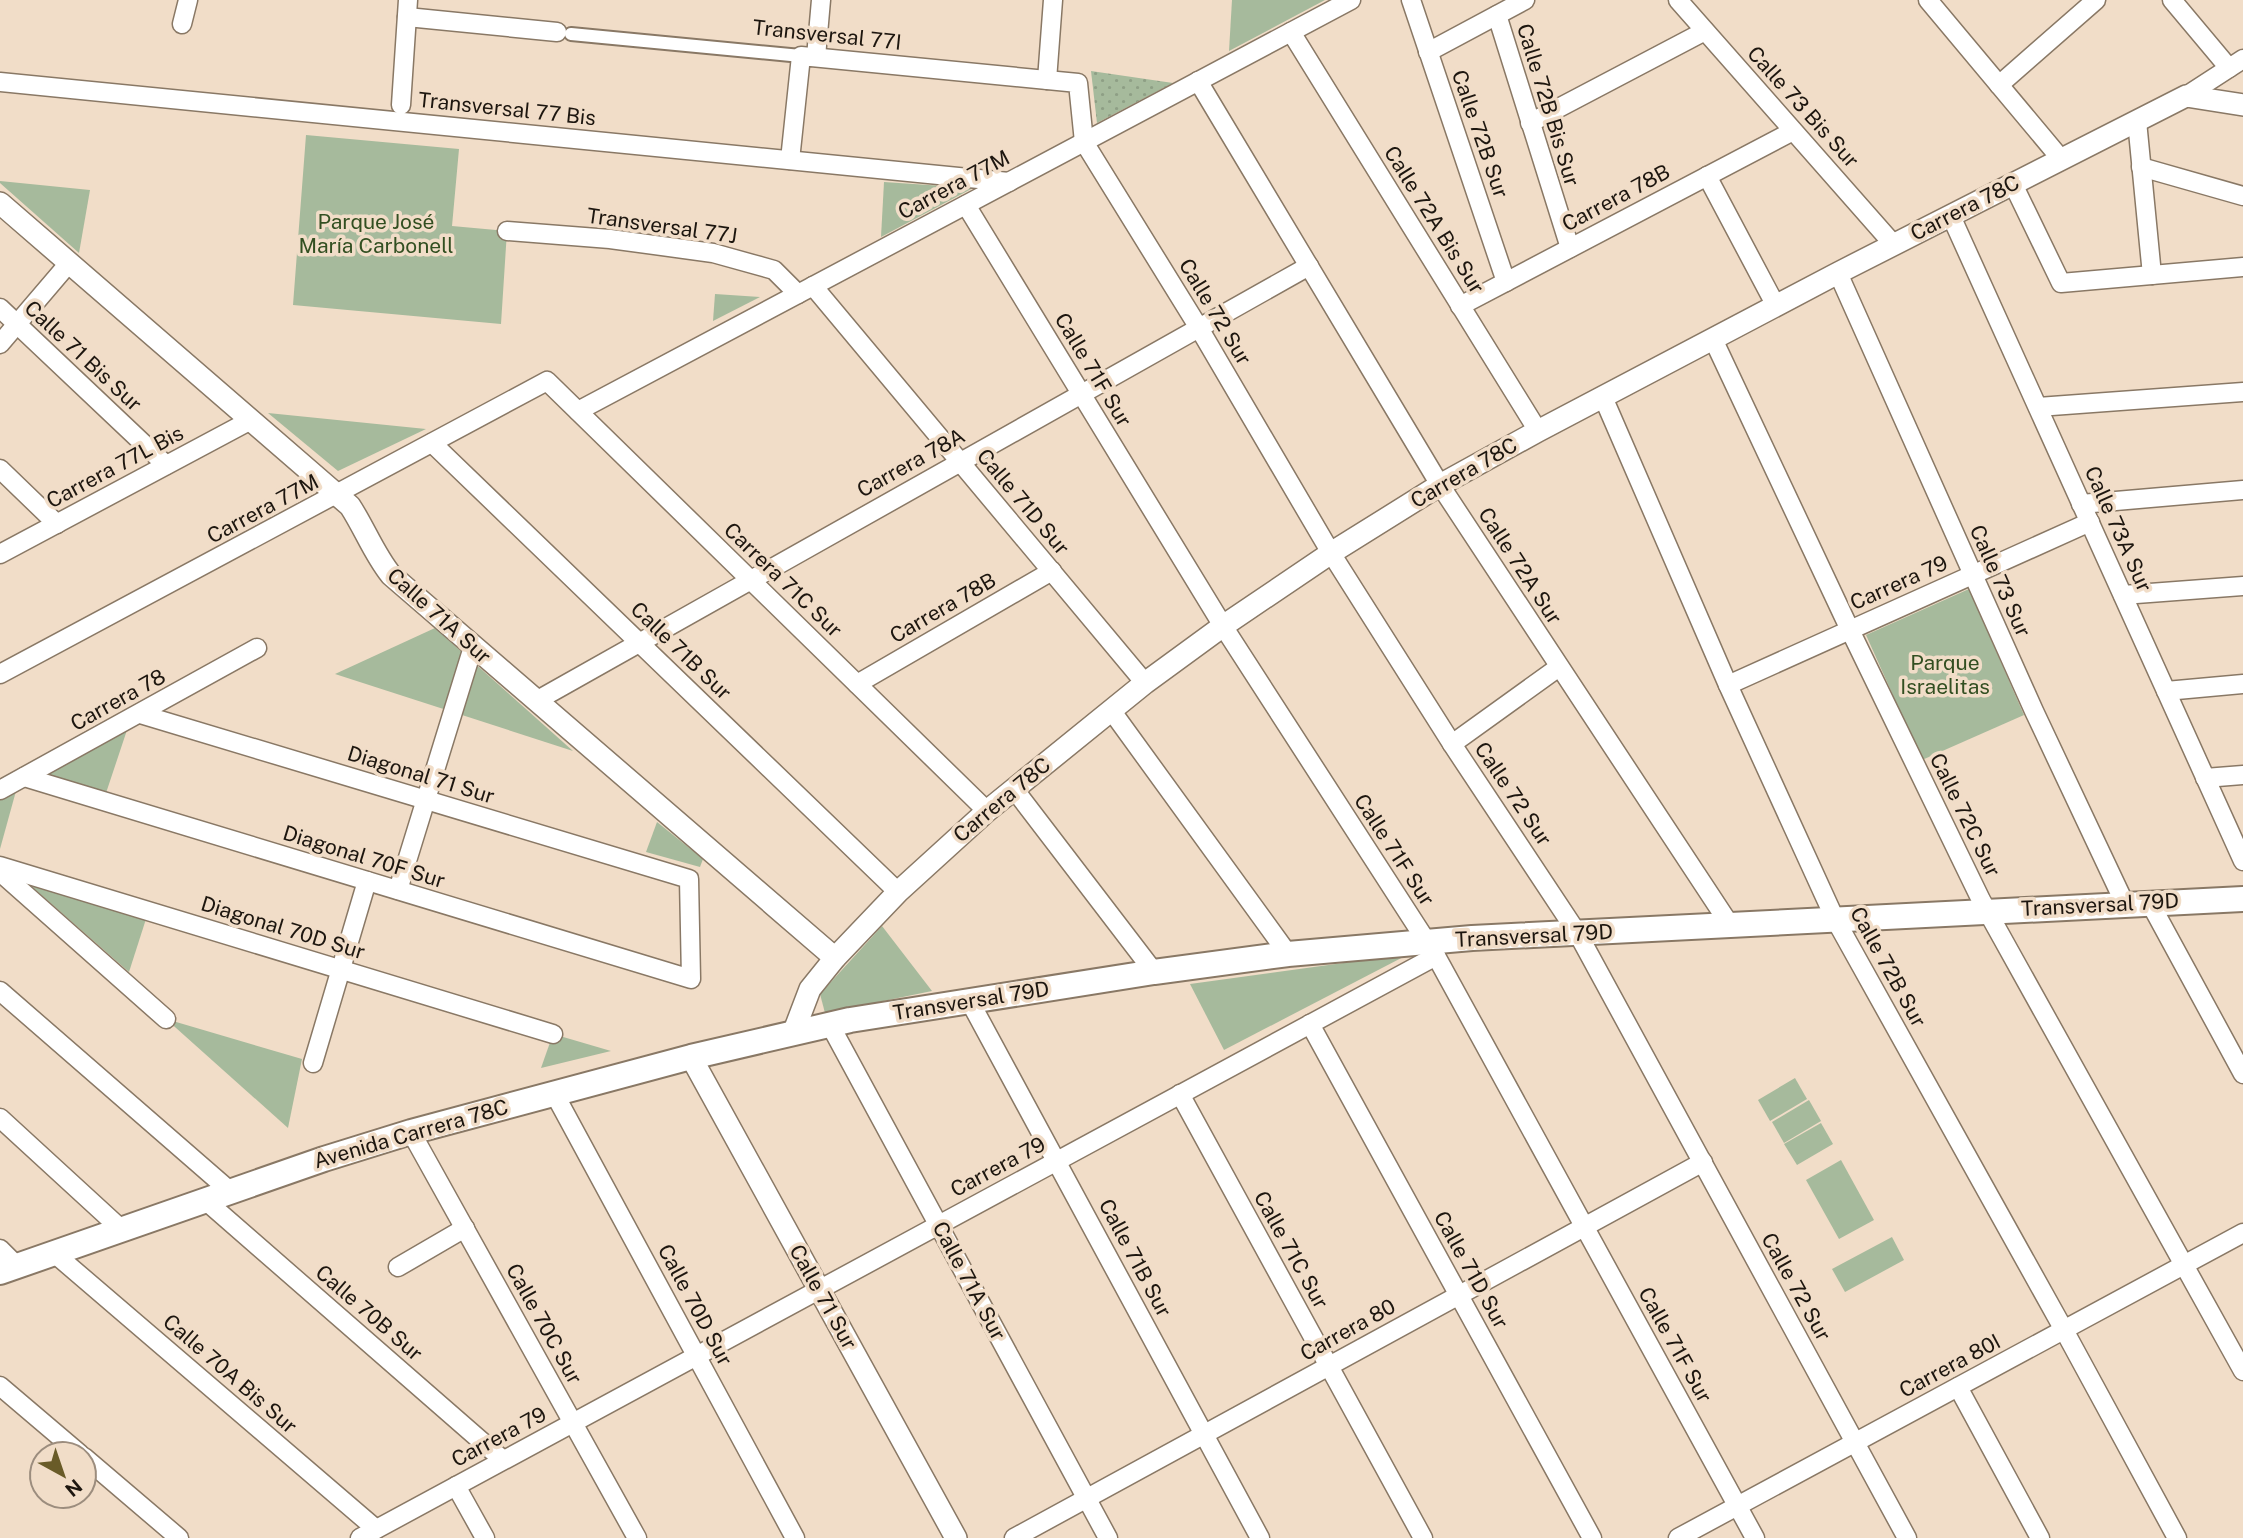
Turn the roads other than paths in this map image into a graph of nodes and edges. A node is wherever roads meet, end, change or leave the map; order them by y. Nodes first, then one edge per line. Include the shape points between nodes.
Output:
1 (188, 0) edge
2 (821, 0) edge
3 (1054, 0) edge
4 (1351, 0) edge
5 (1411, 0) edge
6 (1525, 0) edge
7 (1678, 0) edge
8 (1928, 0) edge
9 (2096, 0) edge
10 (2172, 0) edge
11 (407, 8) edge
12 (1497, 15) junction
13 (182, 24) dead end
14 (1705, 31) junction
15 (1291, 32) junction
16 (564, 33) joint
17 (1428, 52) junction
18 (808, 56) junction
19 (2236, 64) edge
20 (1046, 80) junction
21 (177, 81) dead end
22 (1198, 81) junction
23 (0, 82) edge
24 (1078, 83) joint
25 (1999, 85) junction
26 (2186, 96) junction
27 (176, 100) junction
28 (401, 105) dead end
29 (2243, 105) edge
30 (2137, 121) junction
31 (1530, 123) junction
32 (1793, 131) junction
33 (1083, 142) junction
34 (2062, 159) junction
35 (790, 160) junction
36 (2141, 167) junction
37 (1707, 176) junction
38 (1009, 182) junction
39 (2013, 184) junction
40 (2243, 196) edge
41 (0, 203) edge
42 (966, 205) junction
43 (1951, 216) junction
44 (507, 230) dead end
45 (1894, 245) junction
46 (1570, 248) junction
47 (69, 263) junction
48 (1309, 266) junction
49 (2243, 267) edge
50 (1838, 273) junction
51 (2152, 275) junction
52 (1506, 282) junction
53 (805, 290) junction
54 (1460, 306) junction
55 (1776, 306) junction
56 (0, 308) edge
57 (17, 324) junction
58 (1199, 328) junction
59 (1713, 339) junction
60 (0, 344) edge
61 (547, 381) joint
62 (2243, 392) edge
63 (1081, 394) junction
64 (1603, 397) junction
65 (2038, 407) junction
66 (578, 411) junction
67 (251, 420) junction
68 (1538, 431) junction
69 (432, 443) junction
70 (960, 462) junction
71 (166, 465) junction
72 (0, 470) edge
73 (1440, 485) junction
74 (2243, 490) edge
75 (338, 495) junction
76 (2081, 504) junction
77 (2090, 522) junction
78 (57, 524) junction
79 (1331, 553) junction
80 (0, 554) edge
81 (1052, 571) junction
82 (1972, 575) junction
83 (750, 580) junction
84 (2243, 586) edge
85 (2123, 596) junction
86 (1223, 626) junction
87 (1850, 630) junction
88 (638, 642) junction
89 (473, 647) junction
90 (257, 649) dead end
91 (1559, 667) junction
92 (0, 674) edge
93 (1144, 683) junction
94 (857, 684) junction
95 (2243, 684) edge
96 (1728, 685) junction
97 (2166, 691) junction
98 (536, 701) junction
99 (1111, 710) junction
100 (140, 714) junction
101 (1452, 744) junction
102 (2243, 775) edge
103 (24, 777) junction
104 (2205, 778) junction
105 (1013, 789) junction
106 (0, 790) edge
107 (426, 800) junction
108 (987, 811) junction
109 (2243, 861) edge
110 (0, 866) edge
111 (0, 872) edge
112 (367, 881) junction
113 (398, 890) junction
114 (898, 892) junction
115 (2243, 899) edge
116 (2150, 903) junction
117 (2125, 904) junction
118 (1986, 910) junction
119 (1835, 919) junction
120 (1730, 925) junction
121 (1578, 934) junction
122 (1431, 949) junction
123 (1288, 954) junction
124 (835, 958) junction
125 (341, 970) junction
126 (1154, 972) junction
127 (691, 979) joint
128 (0, 991) edge
129 (969, 1000) junction
130 (166, 1019) dead end
131 (830, 1023) junction
132 (1310, 1024) junction
133 (793, 1031) junction
134 (553, 1034) dead end
135 (691, 1057) junction
136 (313, 1063) dead end
137 (2243, 1074) edge
138 (554, 1093) junction
139 (1180, 1094) junction
140 (0, 1118) edge
141 (411, 1132) junction
142 (1056, 1161) junction
143 (1703, 1162) junction
144 (230, 1191) junction
145 (205, 1200) junction
146 (939, 1225) junction
147 (1584, 1227) junction
148 (465, 1228) junction
149 (121, 1229) junction
150 (2243, 1233) edge
151 (54, 1253) junction
152 (6, 1262) edge
153 (2185, 1264) junction
154 (398, 1267) dead end
155 (819, 1290) junction
156 (1459, 1296) junction
157 (2064, 1330) junction
158 (696, 1356) junction
159 (1329, 1367) junction
160 (2243, 1371) edge
161 (0, 1386) edge
162 (1958, 1387) junction
163 (573, 1423) junction
164 (1204, 1435) junction
165 (63, 1440) edge
166 (1855, 1443) junction
167 (503, 1460) junction
168 (98, 1470) edge
169 (457, 1486) junction
170 (1087, 1499) junction
171 (1737, 1506) junction
172 (368, 1534) edge
173 (179, 1538) edge
174 (485, 1538) edge
175 (637, 1538) edge
176 (795, 1538) edge
177 (956, 1538) edge
178 (1014, 1538) edge
179 (1108, 1538) edge
180 (1260, 1538) edge
181 (1423, 1538) edge
182 (1592, 1538) edge
183 (1678, 1538) edge
184 (1755, 1538) edge
185 (1907, 1538) edge
186 (2040, 1538) edge
187 (2177, 1538) edge

1 - 13 street
2 - 18 street
3 - 20 street
4 - 15 street, Carrera 77M
5 - 17 street, Calle 72B Sur
6 - 12 street
7 - 14 street, Calle 73 Bis Sur
8 - 25 street
9 - 25 street
10 - 19 street
11 - 16 street, Transversal 77I
11 - 28 street
12 - 17 street
12 - 31 street, Calle 72B Bis Sur
14 - 31 street
14 - 32 street, Calle 73 Bis Sur
15 - 22 street, Carrera 77M
15 - 54 street, Calle 72A Bis Sur
16 - 18 street, Transversal 77I
17 - 52 street, Calle 72B Sur
18 - 20 street, Transversal 77I
18 - 35 street
19 - 26 street, Carrera 78C
20 - 24 street, Transversal 77I
21 - 27 street
22 - 33 street, Carrera 77M
22 - 48 street, Calle 72A Sur
23 - 27 street, Transversal 77 Bis
24 - 33 street, Calle 72 Sur
25 - 34 street
26 - 29 street
26 - 30 street, Carrera 78C
27 - 35 street, Transversal 77 Bis
30 - 34 street, Carrera 78C
30 - 36 street
31 - 46 street, Calle 72B Bis Sur
32 - 37 street, Carrera 78B
32 - 45 street, Calle 73 Bis Sur
33 - 38 street, Carrera 77M
33 - 58 street, Calle 72 Sur
34 - 39 street, Carrera 78C
35 - 38 street, Transversal 77 Bis
36 - 40 street
36 - 51 street
37 - 46 street, Carrera 78B
37 - 55 street
38 - 42 street, Carrera 77M
39 - 43 street, Carrera 78C
39 - 51 street via 2062,283
41 - 47 street, Calle 71A Sur
42 - 53 street, Carrera 77M
42 - 63 street, Calle 71F Sur
43 - 45 street, Carrera 78C
43 - 65 street, Calle 73A Sur
44 - 53 street, Transversal 77J via 713,253 774,270
45 - 50 street, Carrera 78C
46 - 52 street, Carrera 78B
47 - 57 street
47 - 67 street, Calle 71A Sur
48 - 58 street, Carrera 78A
48 - 73 street, Calle 72A Sur
49 - 51 street
50 - 55 street, Carrera 78C
50 - 82 street, Calle 73 Sur
52 - 54 street, Carrera 78B
53 - 66 street, Carrera 77M
53 - 70 street, Calle 71D Sur
54 - 68 street, Calle 72A Bis Sur
55 - 59 street, Carrera 78C
56 - 57 street, Calle 71 Bis Sur
57 - 60 street
57 - 71 street, Calle 71 Bis Sur
58 - 63 street, Carrera 78A
58 - 79 street, Calle 72 Sur
59 - 64 street, Carrera 78C
59 - 87 street, Calle 72C Sur
61 - 66 street, Carrera 71C Sur
61 - 69 street, Carrera 77M
62 - 65 street
63 - 70 street, Carrera 78A
63 - 86 street, Calle 71F Sur
64 - 68 street, Carrera 78C
64 - 96 street, Calle 72B Sur
65 - 76 street, Calle 73A Sur
66 - 83 street, Carrera 71C Sur
67 - 71 street, Carrera 77L Bis
67 - 75 street, Calle 71A Sur
68 - 73 street, Carrera 78C
69 - 75 street, Carrera 77M
69 - 88 street, Calle 71B Sur
70 - 81 street, Calle 71D Sur
70 - 83 street, Carrera 78A
71 - 78 street, Carrera 77L Bis
72 - 78 street
73 - 79 street, Carrera 78C
73 - 91 street, Calle 72A Sur
74 - 76 street
75 - 89 street, Calle 71A Sur via 365,528 379,561 391,575
75 - 92 street, Carrera 77M
76 - 77 street, Calle 73A Sur
77 - 82 street, Carrera 79
77 - 85 street, Calle 73A Sur
78 - 80 street, Carrera 77L Bis
79 - 86 street, Carrera 78C
79 - 101 street, Calle 72 Sur
81 - 93 street, Calle 71D Sur
81 - 94 street, Carrera 78B
82 - 87 street, Carrera 79
82 - 117 street, Calle 73 Sur
83 - 88 street, Carrera 78A
83 - 94 street, Carrera 71C Sur
84 - 85 street
85 - 97 street, Calle 73A Sur
86 - 93 street, Carrera 78C
86 - 122 street, Calle 71F Sur
87 - 96 street, Carrera 79
87 - 118 street, Calle 72C Sur
88 - 98 street, Carrera 78A
88 - 114 street, Calle 71B Sur
89 - 98 street, Calle 71A Sur
89 - 107 street
90 - 100 street, Carrera 78
91 - 101 street
91 - 120 street, Calle 72A Sur
93 - 99 street, Carrera 78C
94 - 108 street, Carrera 71C Sur
95 - 97 street
96 - 119 street, Calle 72B Sur
97 - 104 street, Calle 73A Sur
98 - 124 street, Calle 71A Sur
99 - 105 street, Carrera 78C
99 - 123 street
100 - 103 street, Carrera 78
100 - 107 street, Diagonal 71 Sur
101 - 121 street, Calle 72 Sur
102 - 104 street
103 - 106 street, Carrera 78
103 - 112 street, Diagonal 70F Sur
104 - 109 street, Calle 73A Sur
105 - 108 street, Carrera 78C
105 - 126 street
107 - 113 street
107 - 127 street, Diagonal 71 Sur via 689,879
108 - 114 street, Carrera 78C
110 - 125 street, Diagonal 70D Sur
111 - 130 street
112 - 113 street, Diagonal 70F Sur
112 - 125 street
113 - 127 street, Diagonal 70F Sur
114 - 124 street, Carrera 78C
115 - 116 main road, Transversal 79D
116 - 117 main road, Transversal 79D
116 - 137 street
117 - 118 main road, Transversal 79D
118 - 119 main road, Transversal 79D
118 - 153 street, Calle 72C Sur
119 - 120 main road, Transversal 79D
119 - 157 street, Calle 72B Sur
120 - 121 main road, Transversal 79D
121 - 122 main road, Transversal 79D via 1472,938
121 - 143 street, Calle 72 Sur
122 - 123 main road, Transversal 79D
122 - 132 street, Carrera 79
122 - 147 street, Calle 71F Sur
123 - 126 main road, Transversal 79D
124 - 133 street, Carrera 78C via 810,989
125 - 134 street, Diagonal 70D Sur
125 - 136 street
126 - 129 main road, Transversal 79D
128 - 144 street
129 - 131 main road, Transversal 79D
129 - 142 street, Calle 71B Sur
131 - 133 main road, Avenida Carrera 78C
131 - 146 street, Calle 71A Sur
132 - 139 street, Carrera 79
132 - 156 street, Calle 71D Sur
133 - 135 main road, Avenida Carrera 78C
135 - 138 main road, Avenida Carrera 78C
135 - 155 street, Calle 71 Sur
138 - 141 main road, Avenida Carrera 78C
138 - 158 street, Calle 70D Sur
139 - 142 street, Carrera 79
139 - 159 street, Calle 71C Sur
140 - 149 street
141 - 144 main road, Avenida Carrera 78C
141 - 148 street, Calle 70C Sur
142 - 146 street, Carrera 79
142 - 164 street, Calle 71B Sur
143 - 147 street, Carrera 80
143 - 166 street, Calle 72 Sur
144 - 145 main road, Avenida Carrera 78C
145 - 149 main road, Avenida Carrera 78C
145 - 167 street, Calle 70B Sur
146 - 155 street, Carrera 79
146 - 170 street, Calle 71A Sur
147 - 156 street, Carrera 80
147 - 171 street, Calle 71F Sur
148 - 154 street
148 - 163 street, Calle 70C Sur
149 - 151 main road, Avenida Carrera 78C
150 - 153 street, Carrera 80I
151 - 152 main road, Avenida Carrera 78C
151 - 172 street, Calle 70A Bis Sur
153 - 157 street, Carrera 80I
153 - 160 street, Calle 72C Sur
155 - 158 street, Carrera 79
155 - 177 street, Calle 71 Sur
156 - 159 street, Carrera 80
156 - 182 street, Calle 71D Sur
157 - 162 street, Carrera 80I
157 - 187 street, Calle 72B Sur
158 - 163 street, Carrera 79
158 - 176 street, Calle 70D Sur
159 - 164 street, Carrera 80
159 - 181 street, Calle 71C Sur
161 - 165 street
162 - 166 street, Carrera 80I
162 - 186 street
163 - 167 street, Carrera 79
163 - 175 street, Calle 70C Sur
164 - 170 street, Carrera 80
164 - 180 street, Calle 71B Sur
166 - 171 street, Carrera 80I
166 - 185 street, Calle 72 Sur
167 - 169 street, Carrera 79
168 - 173 street
169 - 172 street, Carrera 79
169 - 174 street
170 - 178 street, Carrera 80
170 - 179 street, Calle 71A Sur
171 - 183 street, Carrera 80I
171 - 184 street, Calle 71F Sur

